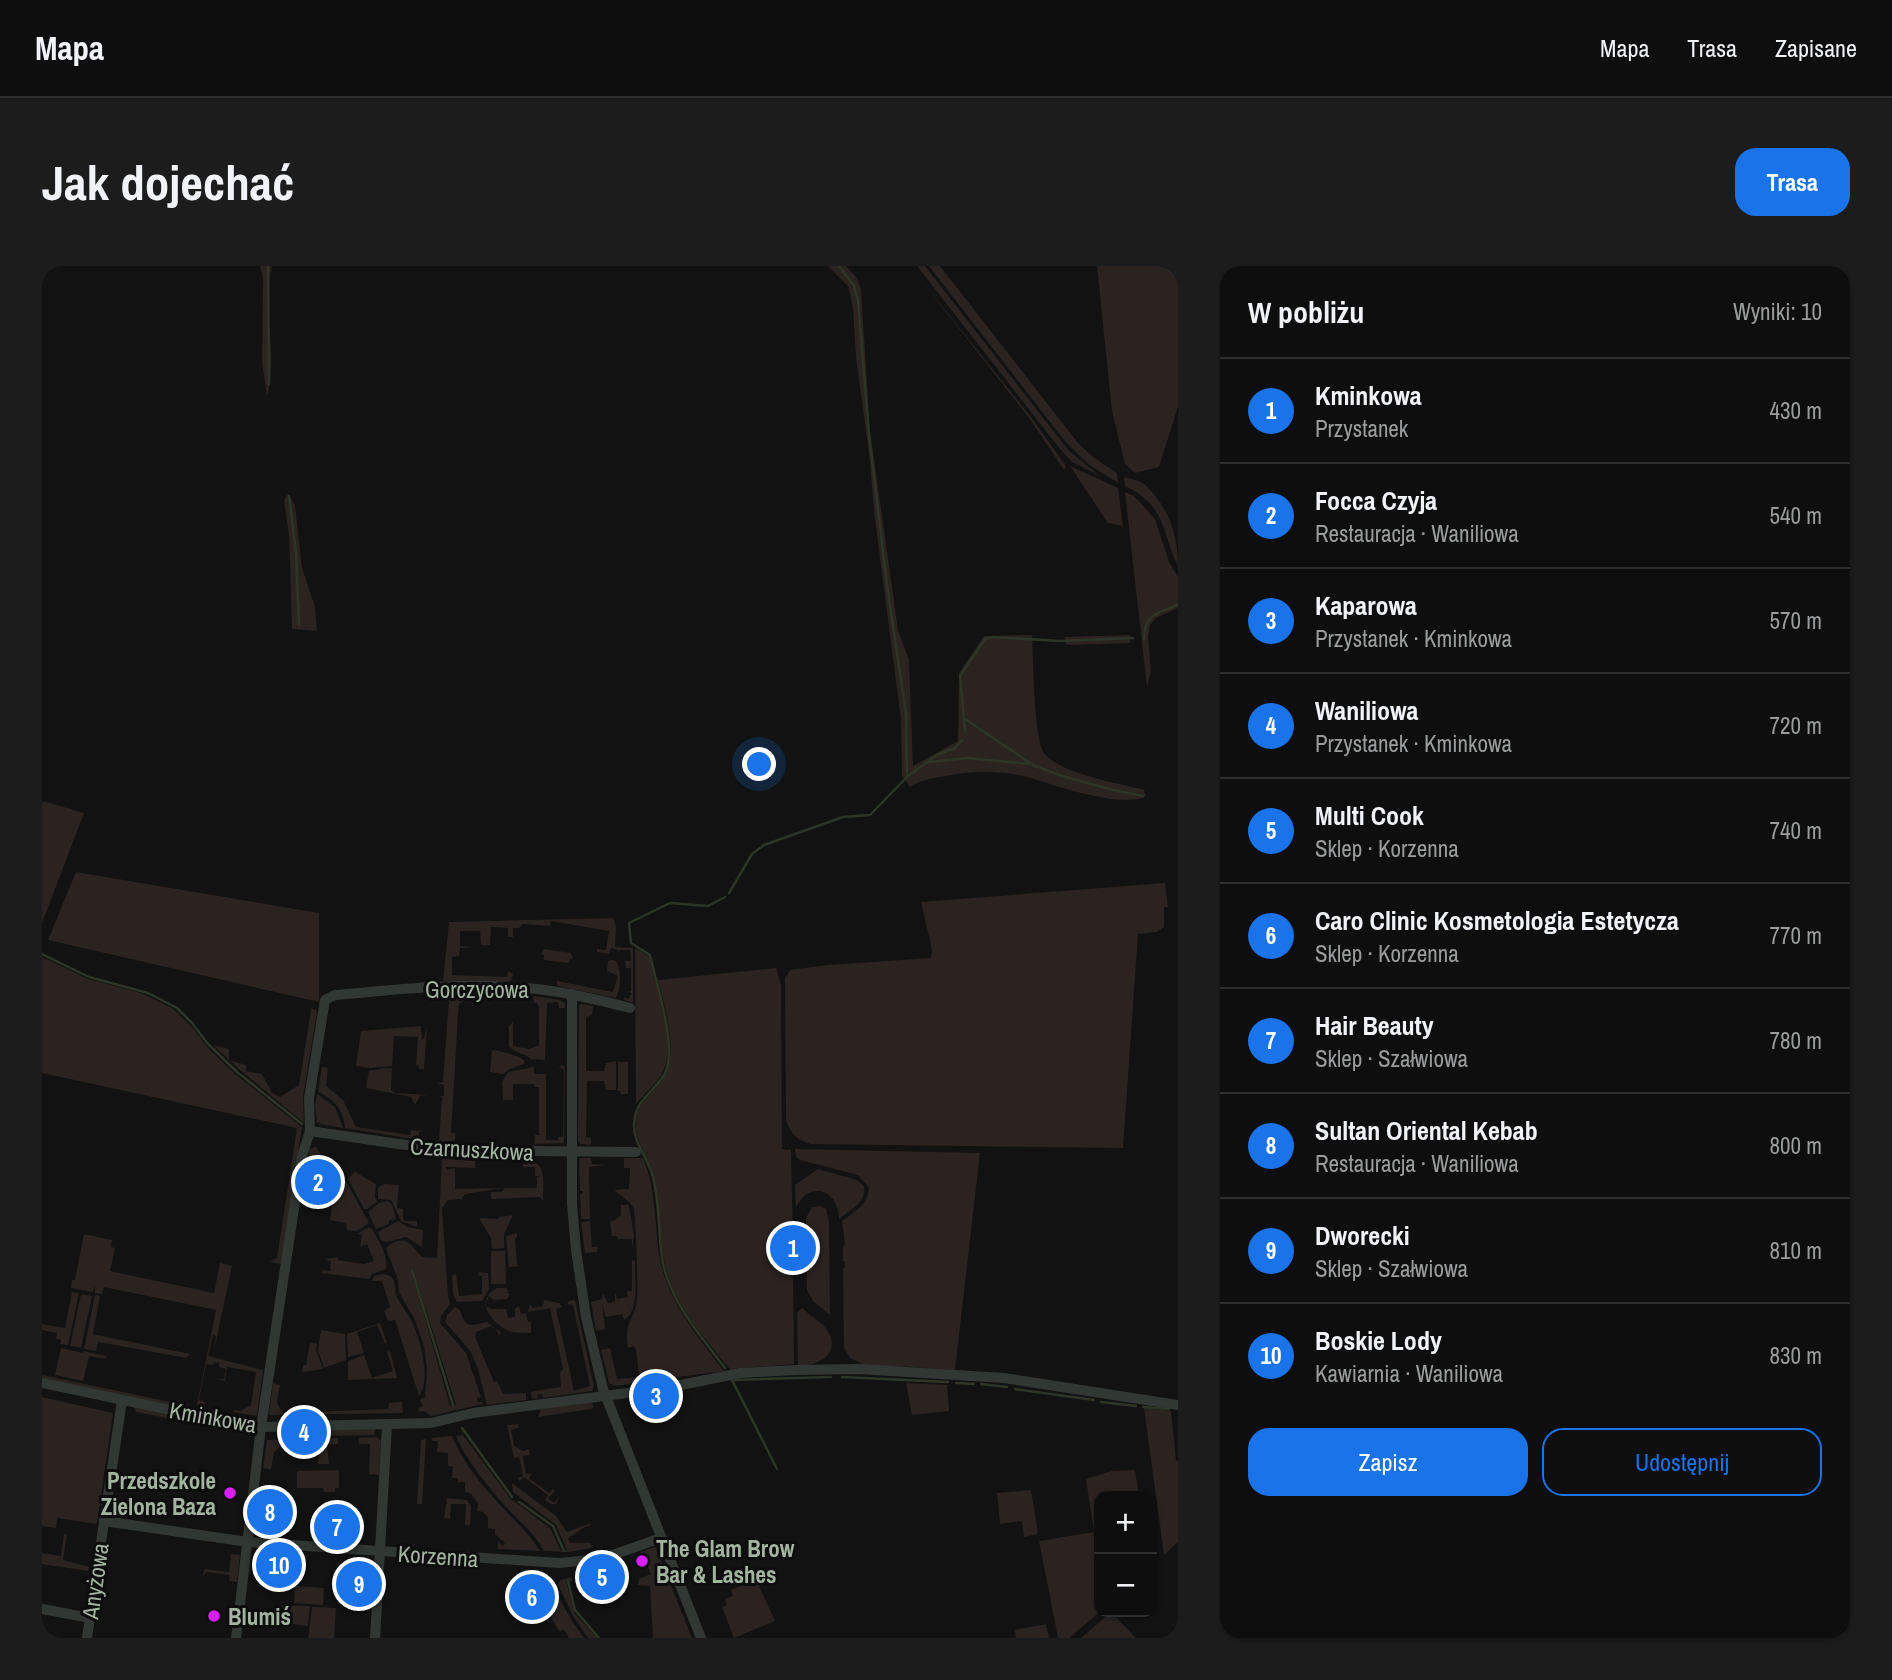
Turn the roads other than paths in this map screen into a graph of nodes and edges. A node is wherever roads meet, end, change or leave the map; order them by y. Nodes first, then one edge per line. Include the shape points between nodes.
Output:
1 (572, 994) junction
2 (630, 1008) dead end
3 (310, 1131) junction
4 (636, 1152) dead end
5 (571, 1153) junction
6 (42, 1383) edge
7 (605, 1396) junction
8 (122, 1400) junction
9 (1178, 1405) edge
10 (387, 1425) junction
11 (261, 1427) junction
12 (104, 1521) junction
13 (661, 1538) junction
14 (247, 1542) junction
15 (380, 1552) junction
16 (42, 1609) edge
17 (90, 1618) junction
18 (87, 1638) edge
19 (236, 1638) edge
20 (374, 1638) edge
21 (701, 1638) edge

1 - 2 street, Gorczycowa
1 - 3 street, Gorczycowa via 469,986 335,995 325,1001 309,1098
1 - 5 street
3 - 5 street, Czarnuszkowa via 429,1149
3 - 11 street via 302,1156
4 - 5 street, Czarnuszkowa
5 - 7 street via 580,1284
6 - 8 street, Kminkowa
7 - 9 street, Kminkowa via 740,1373 859,1369 1003,1378
7 - 10 street, Kminkowa via 472,1413 431,1423
7 - 13 street
8 - 11 street, Kminkowa
8 - 12 street, Anyżowa
10 - 11 street, Kminkowa
10 - 15 street
11 - 14 street
12 - 14 street, Korzenna
12 - 17 street, Anyżowa
13 - 15 street, Korzenna via 601,1559 568,1563
13 - 21 street
14 - 15 street, Korzenna
14 - 19 street
15 - 20 street
16 - 17 street
17 - 18 street, Anyżowa

